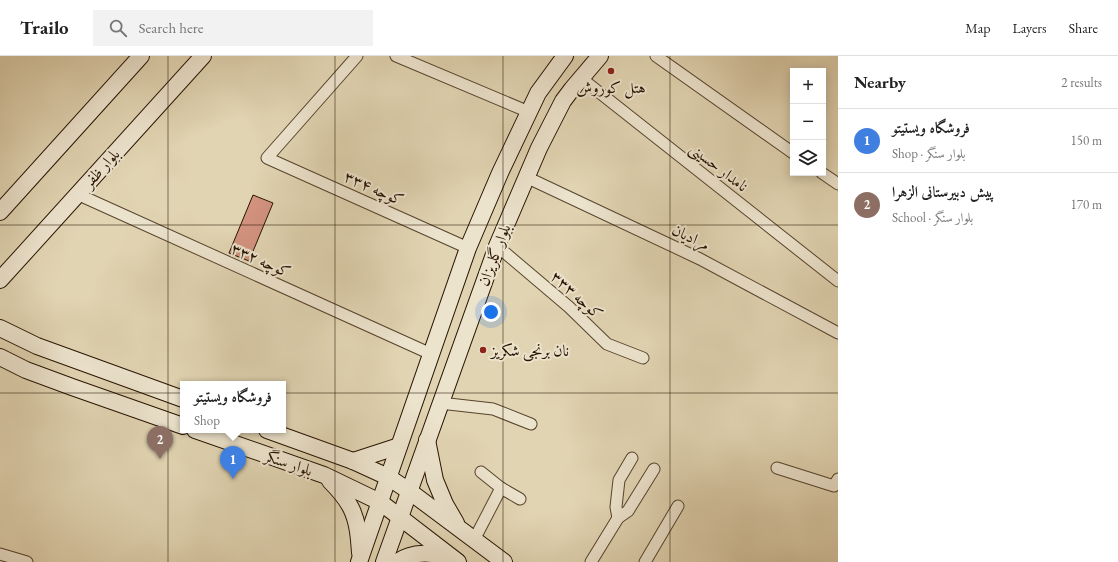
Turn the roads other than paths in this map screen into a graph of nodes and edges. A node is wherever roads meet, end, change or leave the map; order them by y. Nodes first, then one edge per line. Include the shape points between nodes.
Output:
1 (141, 56) edge
2 (203, 56) edge
3 (357, 56) edge
4 (396, 56) edge
5 (565, 56) edge
6 (600, 56) edge
7 (656, 56) edge
8 (581, 78) junction
9 (529, 112) junction
10 (790, 151) edge
11 (826, 176) edge
12 (526, 177) junction
13 (838, 184) edge
14 (77, 194) junction
15 (0, 212) edge
16 (497, 246) junction
17 (468, 248) junction
18 (0, 280) edge
19 (838, 282) edge
20 (0, 328) edge
21 (838, 333) edge
22 (431, 354) junction
23 (0, 357) edge
24 (643, 358) dead end
25 (180, 398) edge
26 (440, 403) junction
27 (531, 424) dead end
28 (180, 425) edge
29 (204, 433) edge
30 (275, 433) edge
31 (427, 440) junction
32 (399, 446) junction
33 (632, 458) dead end
34 (353, 461) junction
35 (777, 468) dead end
36 (654, 469) dead end
37 (481, 472) dead end
38 (324, 475) junction
39 (388, 477) junction
40 (838, 479) edge
41 (501, 488) junction
42 (409, 491) junction
43 (520, 499) dead end
44 (380, 502) junction
45 (678, 506) dead end
46 (400, 517) junction
47 (618, 518) junction
48 (460, 530) junction
49 (474, 540) junction
50 (0, 554) edge
51 (360, 559) edge
52 (27, 562) edge
53 (384, 562) edge
54 (397, 562) edge
55 (457, 562) edge
56 (504, 562) edge
57 (591, 562) edge
58 (645, 562) edge

1 - 15 main road
2 - 14 main road, بلوار ظفر
3 - 17 street, کوچه ۳۳۴ via 267,158
4 - 9 street
5 - 9 main road, بلوار گلریزان via 538,93
6 - 8 main road, بلوار گلریزان
7 - 10 street
8 - 12 main road, بلوار گلریزان via 563,101
8 - 19 street, نامدار حسینی
9 - 17 main road, بلوار گلریزان
11 - 13 street
12 - 16 main road, بلوار گلریزان
12 - 21 street, مرادیان via 700,259
14 - 18 main road, بلوار ظفر
14 - 22 street, کوچه ۳۳۲
16 - 24 street, کوچه ۳۳۳ via 569,307 607,344
16 - 26 main road, بلوار گلریزان
17 - 22 main road, بلوار گلریزان
20 - 25 main road via 37,346
22 - 32 main road, بلوار گلریزان
23 - 28 main road via 26,370
26 - 27 street via 493,409
26 - 31 main road, بلوار گلریزان
29 - 38 main road, بلوار سنگر
30 - 34 main road, بلوار سنگر
31 - 42 main road, بلوار گلریزان
31 - 48 main road via 435,480
32 - 34 main road
32 - 39 main road, بلوار گلریزان
33 - 47 street via 619,480 616,507
34 - 39 main road, بلوار سنگر
35 - 40 street via 834,486
36 - 47 street via 628,511
37 - 41 street
38 - 44 main road, بلوار سنگر
38 - 51 main road via 351,508 356,522
39 - 42 main road, بلوار سنگر
39 - 44 main road, بلوار گلریزان
41 - 43 street
41 - 49 street
42 - 46 main road, بلوار گلریزان
42 - 48 main road, بلوار سنگر
44 - 46 main road, بلوار سنگر
44 - 51 main road, بلوار گلریزان
45 - 58 street
46 - 53 main road, بلوار گلریزان
46 - 55 main road, بلوار سنگر
47 - 57 street
48 - 49 main road, بلوار سنگر
49 - 56 main road, بلوار سنگر
50 - 52 street
54 - 55 main road via 409,555 420,553 441,555

